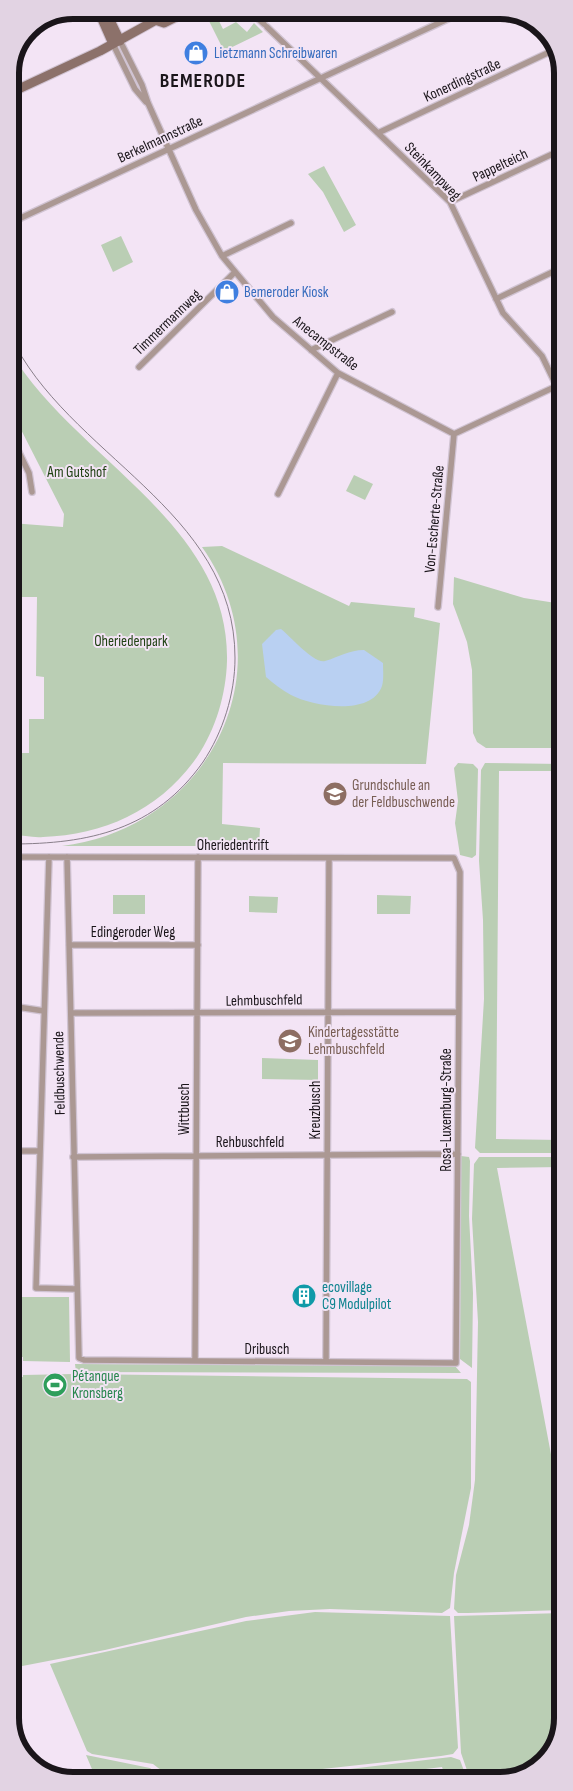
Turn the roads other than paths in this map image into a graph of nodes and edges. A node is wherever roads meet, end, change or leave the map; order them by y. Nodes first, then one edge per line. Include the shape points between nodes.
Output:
1 (103, 19) edge
2 (108, 19) edge
3 (170, 19) edge
4 (258, 19) edge
5 (447, 19) edge
6 (158, 21) joint
7 (117, 42) junction
8 (550, 52) edge
9 (321, 77) junction
10 (19, 89) edge
11 (378, 133) junction
12 (168, 149) junction
13 (554, 153) edge
14 (450, 202) junction
15 (19, 219) edge
16 (291, 223) dead end
17 (222, 256) junction
18 (554, 271) edge
19 (234, 273) junction
20 (496, 299) junction
21 (392, 312) dead end
22 (311, 350) junction
23 (139, 367) dead end
24 (338, 373) junction
25 (554, 377) edge
26 (554, 388) edge
27 (454, 434) junction
28 (19, 454) edge
29 (32, 492) dead end
30 (278, 494) dead end
31 (438, 607) dead end
32 (19, 856) edge
33 (48, 857) junction
34 (67, 857) junction
35 (198, 857) junction
36 (329, 858) junction
37 (454, 858) joint
38 (69, 945) junction
39 (198, 945) junction
40 (19, 1007) edge
41 (44, 1011) junction
42 (328, 1012) junction
43 (458, 1012) junction
44 (71, 1013) junction
45 (197, 1013) junction
46 (19, 1151) edge
47 (40, 1151) junction
48 (458, 1154) junction
49 (328, 1155) junction
50 (73, 1157) junction
51 (196, 1158) junction
52 (76, 1289) junction
53 (79, 1358) joint
54 (195, 1361) junction
55 (326, 1362) junction
56 (456, 1363) joint

1 - 7 main road
2 - 7 main road
3 - 6 main road
4 - 9 street, Steinkampweg
5 - 9 street, Berkelmannstraße
6 - 7 main road
7 - 10 main road
7 - 12 street, Anecampstraße via 142,85
8 - 11 street, Konerdingstraße
9 - 11 street, Steinkampweg
9 - 12 street, Berkelmannstraße
11 - 14 street, Steinkampweg
12 - 15 street, Berkelmannstraße
12 - 17 street, Anecampstraße
13 - 14 street, Pappelteich
14 - 20 street, Steinkampweg
16 - 17 street
17 - 19 street, Anecampstraße
18 - 20 street
19 - 22 street, Anecampstraße via 274,317
19 - 23 street, Timmermannweg
20 - 25 street, Steinkampweg via 503,313 542,356
21 - 22 street
22 - 24 street, Anecampstraße
24 - 27 street, Anecampstraße
24 - 30 street
26 - 27 street
27 - 31 street, Von-Escherte-Straße
28 - 29 street via 29,473
32 - 33 street, Oheriedentrift
33 - 34 street, Oheriedentrift
33 - 41 street, Feldbuschwende
34 - 35 street, Oheriedentrift
34 - 38 street, Feldbuschwende
35 - 36 street, Oheriedentrift
35 - 39 street, Wittbusch
36 - 37 street, Oheriedentrift
36 - 42 street, Kreuzbusch
37 - 43 street, Rosa-Luxemburg-Straße via 460,872
38 - 39 street, Edingeroder Weg
38 - 44 street, Feldbuschwende
39 - 45 street, Wittbusch
40 - 41 street
41 - 47 street, Feldbuschwende
42 - 43 street, Lehmbuschfeld
42 - 45 street, Lehmbuschfeld
42 - 49 street, Kreuzbusch
43 - 48 street, Rosa-Luxemburg-Straße
44 - 45 street, Lehmbuschfeld
44 - 50 street, Feldbuschwende
45 - 51 street, Wittbusch
46 - 47 street
47 - 52 street, Feldbuschwende via 36,1288
48 - 49 street, Rehbuschfeld
48 - 56 street, Rosa-Luxemburg-Straße
49 - 51 street, Rehbuschfeld via 205,1155
49 - 55 street, Kreuzbusch
50 - 51 street, Rehbuschfeld
50 - 52 street, Feldbuschwende
51 - 54 street, Wittbusch
52 - 53 street, Feldbuschwende
53 - 54 street, Dribusch
54 - 55 street, Dribusch
55 - 56 street, Dribusch

